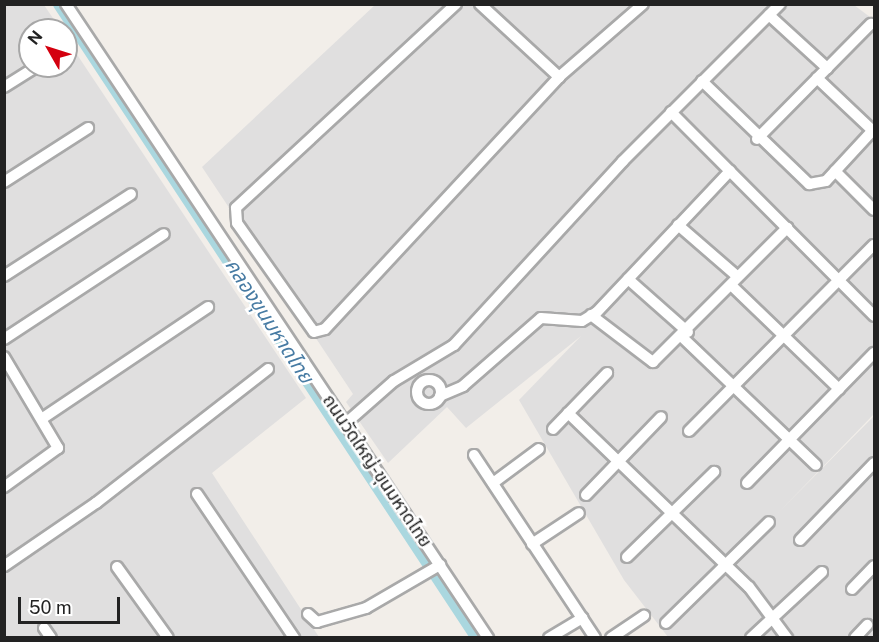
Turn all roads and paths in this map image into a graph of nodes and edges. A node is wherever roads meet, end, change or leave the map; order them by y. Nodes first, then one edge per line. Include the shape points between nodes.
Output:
1 (66, 4) edge
2 (456, 4) edge
3 (480, 4) edge
4 (643, 4) edge
5 (780, 4) edge
6 (770, 15) junction
7 (871, 24) dead end
8 (827, 68) junction
9 (560, 77) junction
10 (18, 78) edge
11 (817, 78) junction
12 (702, 81) junction
13 (4, 87) edge
14 (672, 112) junction
15 (88, 128) dead end
16 (874, 130) edge
17 (757, 138) junction
18 (730, 171) junction
19 (835, 171) junction
20 (4, 182) edge
21 (131, 194) dead end
22 (874, 210) edge
23 (678, 225) junction
24 (787, 228) junction
25 (164, 234) dead end
26 (874, 245) edge
27 (4, 276) edge
28 (628, 279) junction
29 (840, 280) junction
30 (735, 281) junction
31 (208, 307) dead end
32 (591, 315) junction
33 (874, 316) edge
34 (685, 335) junction
35 (784, 336) junction
36 (4, 339) edge
37 (874, 353) edge
38 (6, 363) edge
39 (268, 369) dead end
40 (406, 372) junction
41 (607, 373) dead end
42 (420, 384) junction
43 (735, 386) junction
44 (839, 389) junction
45 (440, 396) junction
46 (568, 413) junction
47 (661, 417) dead end
48 (44, 418) junction
49 (345, 424) junction
50 (553, 429) dead end
51 (689, 431) dead end
52 (788, 441) junction
53 (539, 449) dead end
54 (474, 455) dead end
55 (619, 461) junction
56 (874, 463) edge
57 (816, 465) dead end
58 (714, 472) dead end
59 (493, 483) junction
60 (747, 483) dead end
61 (4, 487) edge
62 (196, 494) dead end
63 (585, 495) dead end
64 (673, 512) junction
65 (579, 513) dead end
66 (769, 522) dead end
67 (800, 540) dead end
68 (532, 544) junction
69 (627, 557) dead end
70 (726, 564) junction
71 (4, 566) edge
72 (874, 566) edge
73 (117, 567) dead end
74 (436, 568) junction
75 (822, 572) dead end
76 (852, 589) dead end
77 (308, 614) dead end
78 (644, 615) dead end
79 (772, 617) junction
80 (582, 618) junction
81 (666, 622) dead end
82 (867, 625) dead end
83 (44, 628) dead end
84 (51, 638) edge
85 (168, 638) edge
86 (294, 638) edge
87 (488, 638) edge
88 (549, 638) edge
89 (595, 638) edge
90 (610, 638) edge
91 (751, 638) edge
92 (787, 638) edge
93 (855, 638) edge

1 - 49 street, ถนนวัดใหญ่-ขุนมหาดไทย
2 - 9 street via 236,208 237,223 309,330 325,329
3 - 9 street
4 - 9 street
5 - 6 street
6 - 8 street
6 - 12 street
7 - 8 street
8 - 11 street
10 - 13 street
11 - 16 street
11 - 17 street
12 - 14 street
12 - 17 street
14 - 18 street
14 - 40 street via 454,345
15 - 20 street
16 - 19 street
17 - 19 street via 809,184 817,186
18 - 23 street
18 - 24 street
19 - 22 street
21 - 27 street
23 - 28 street
23 - 30 street
24 - 29 street
24 - 30 street
25 - 36 street
26 - 29 street
28 - 32 street
28 - 34 street
29 - 33 street
29 - 35 street
30 - 34 street
30 - 35 street
31 - 48 street
32 - 34 street via 648,362
32 - 45 street via 582,321 542,318 462,386
34 - 43 street
35 - 43 street
35 - 44 street
37 - 44 street
38 - 48 street
39 - 71 street via 96,503
40 - 42 street
40 - 49 street
41 - 46 street
42 - 45 street via 435,381
42 - 45 street via 417,392 423,402 435,402
43 - 51 street
43 - 52 street
44 - 52 street
46 - 50 street
46 - 55 street
47 - 55 street
48 - 61 street via 56,452
49 - 74 street, ถนนวัดใหญ่-ขุนมหาดไทย
52 - 57 street
52 - 60 street
53 - 59 street
54 - 59 street
55 - 63 street
55 - 64 street
56 - 67 street
58 - 64 street
59 - 68 street
62 - 86 street
64 - 69 street
64 - 70 street
65 - 68 street
66 - 70 street
68 - 80 street
70 - 79 street
70 - 81 street
72 - 76 street
73 - 85 street
74 - 77 street via 366,609 325,621
74 - 87 street, ถนนวัดใหญ่-ขุนมหาดไทย
75 - 79 street
78 - 90 street
79 - 91 street
79 - 92 street
80 - 88 street
80 - 89 street
82 - 93 street
83 - 84 street

